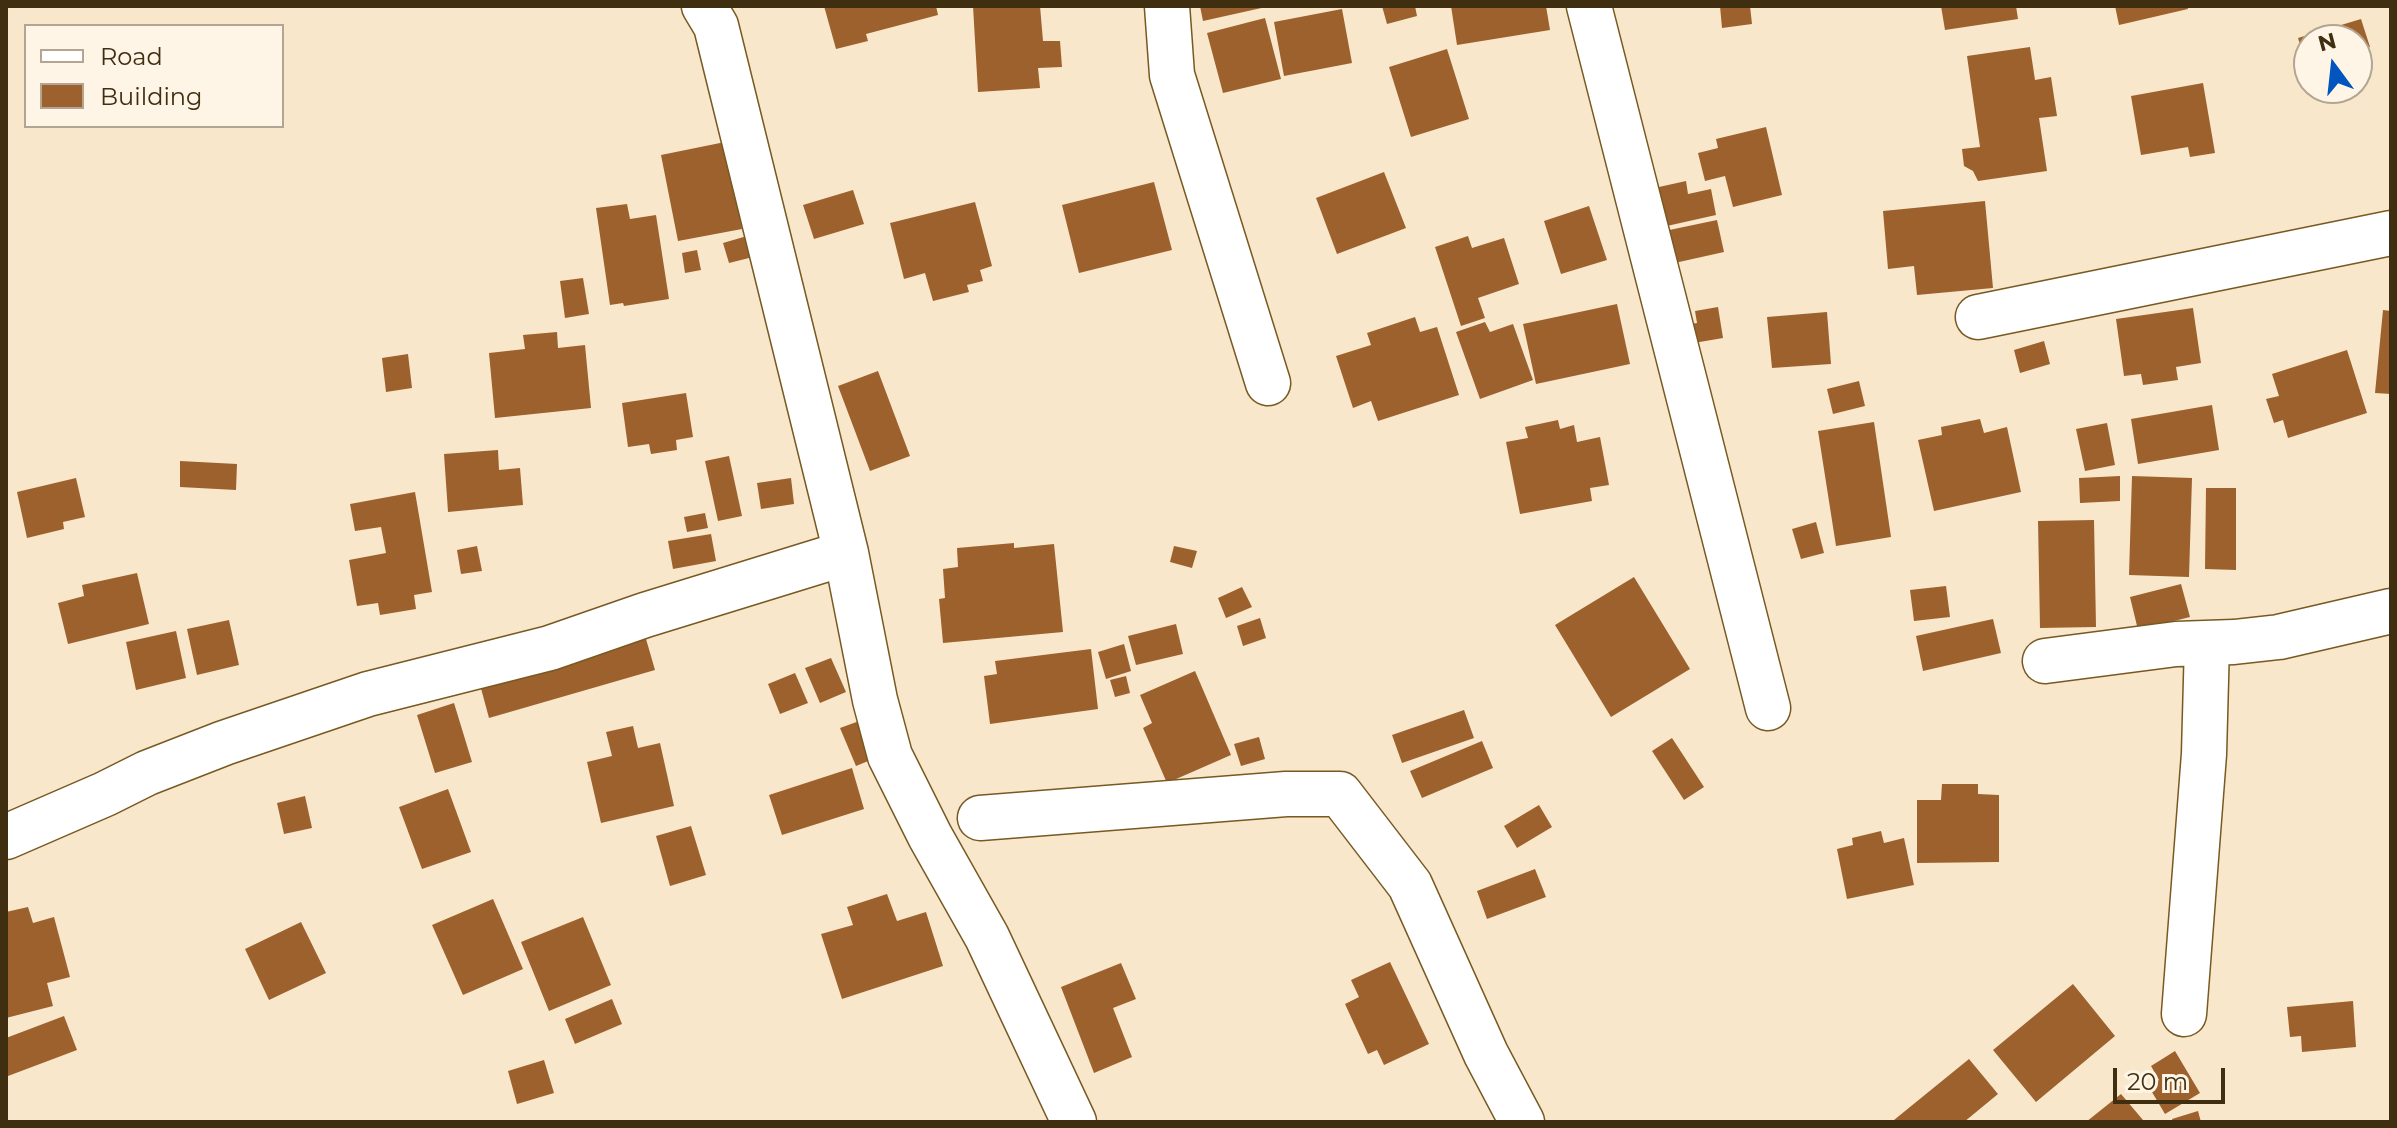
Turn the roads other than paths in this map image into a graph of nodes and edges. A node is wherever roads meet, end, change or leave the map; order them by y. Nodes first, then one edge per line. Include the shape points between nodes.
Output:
1 (704, 6) edge
2 (1167, 6) edge
3 (1589, 6) edge
4 (2391, 233) edge
5 (1978, 317) dead end
6 (1268, 383) dead end
7 (846, 553) junction
8 (2391, 611) edge
9 (2207, 643) junction
10 (2045, 661) dead end
11 (1768, 708) dead end
12 (980, 818) dead end
13 (6, 837) edge
14 (2184, 1014) dead end
15 (1074, 1122) edge
16 (1522, 1122) edge

1 - 7 street via 716,26
2 - 6 street via 1172,75
3 - 11 street
4 - 5 street
7 - 13 street via 550,648 354,698 147,773
7 - 15 street via 890,756 987,937
8 - 9 street via 2279,637
9 - 10 street
9 - 14 street
12 - 16 street via 1340,794 1410,885

